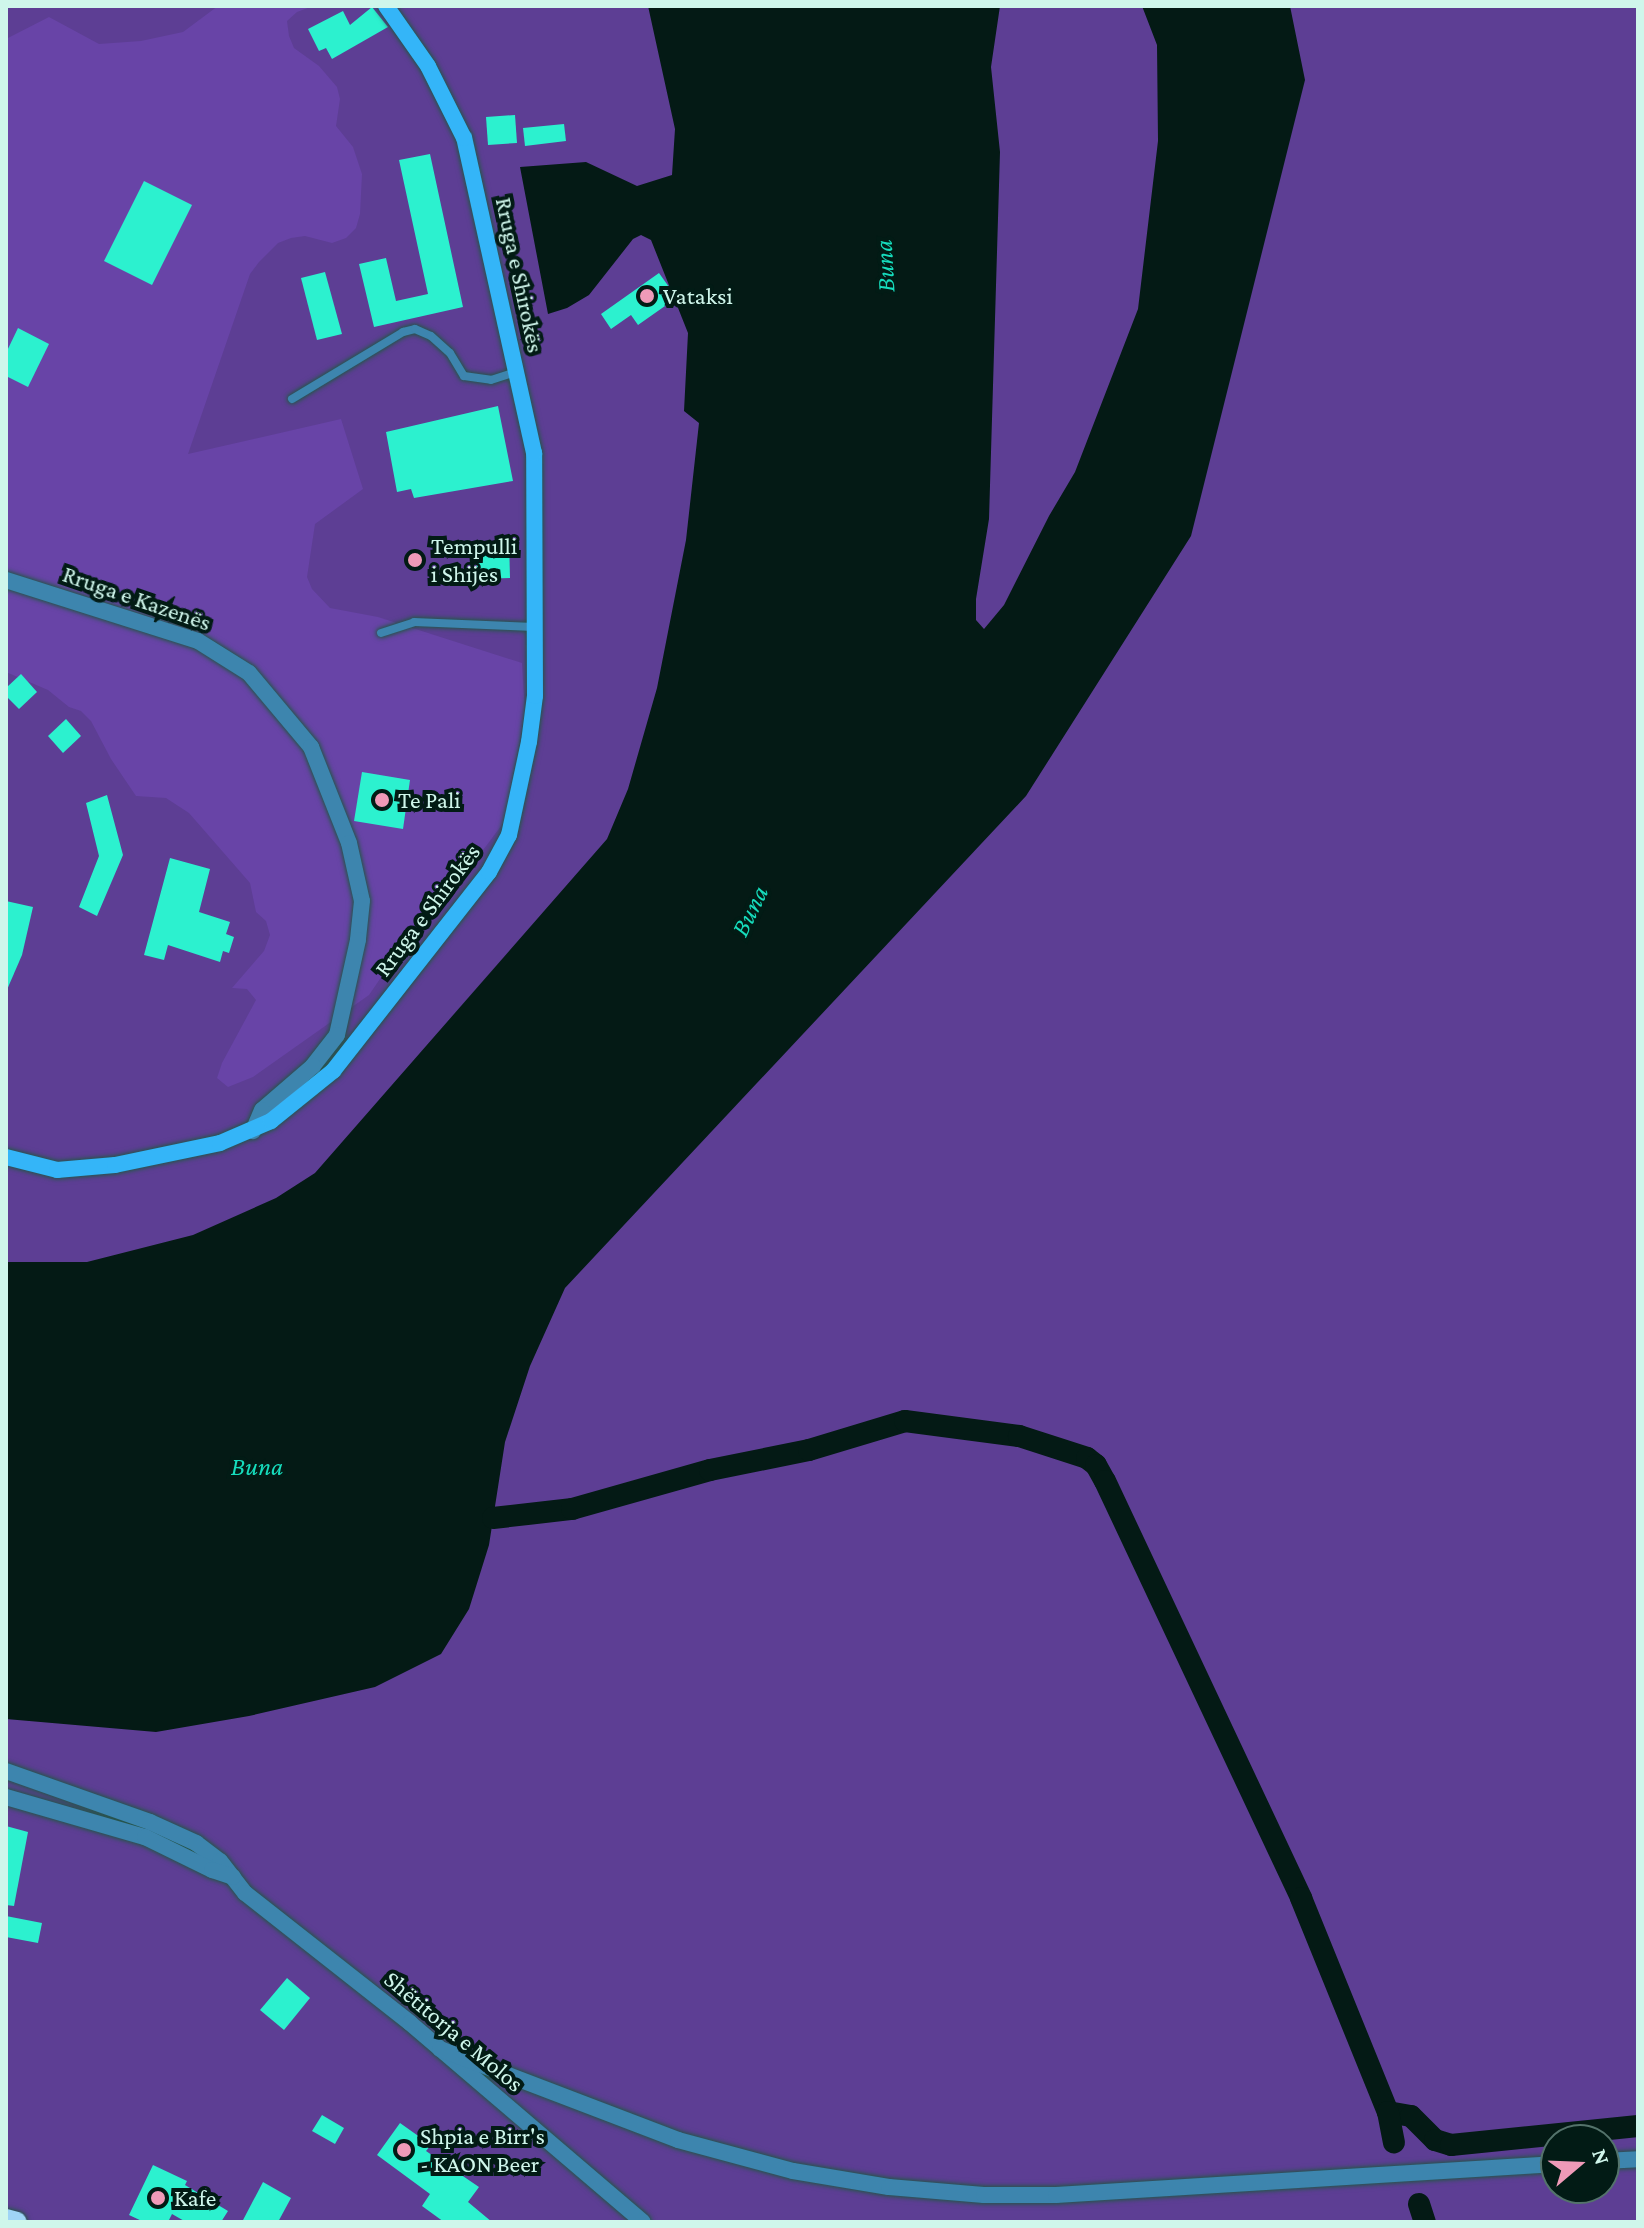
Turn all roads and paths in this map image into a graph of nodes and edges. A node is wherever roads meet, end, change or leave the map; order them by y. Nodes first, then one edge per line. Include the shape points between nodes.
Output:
1 (386, 6) edge
2 (516, 372) junction
3 (292, 399) dead end
4 (6, 580) edge
5 (534, 627) junction
6 (381, 633) dead end
7 (253, 1131) junction
8 (6, 1157) edge
9 (6, 1771) edge
10 (6, 1797) edge
11 (235, 1877) junction
12 (440, 2049) junction
13 (1540, 2165) edge
14 (6, 2219) edge
15 (17, 2222) edge
16 (643, 2222) edge

1 - 2 main road, Rruga e Shirokës via 428,66 464,138
2 - 3 lane via 491,380 464,376 450,353 415,329
2 - 5 main road, Rruga e Shirokës via 535,470
4 - 7 street, Rruga e Kazenës via 198,641 249,673 311,747 349,843 362,901 358,940 345,1008 328,1051 262,1110
5 - 6 lane via 414,622
5 - 7 main road, Rruga e Shirokës via 529,742 516,811 498,857 333,1071
7 - 8 main road, Rruga e Shirokës via 176,1154 81,1170 41,1168
9 - 11 street, Shëtitorja e Molos via 186,1838
10 - 11 street, Shëtitorja e Molos via 145,1837
11 - 12 street, Shëtitorja e Molos via 245,1893
12 - 13 street via 678,2140 793,2171 889,2187 1056,2195
12 - 16 street, Shëtitorja e Molos
14 - 15 main road

